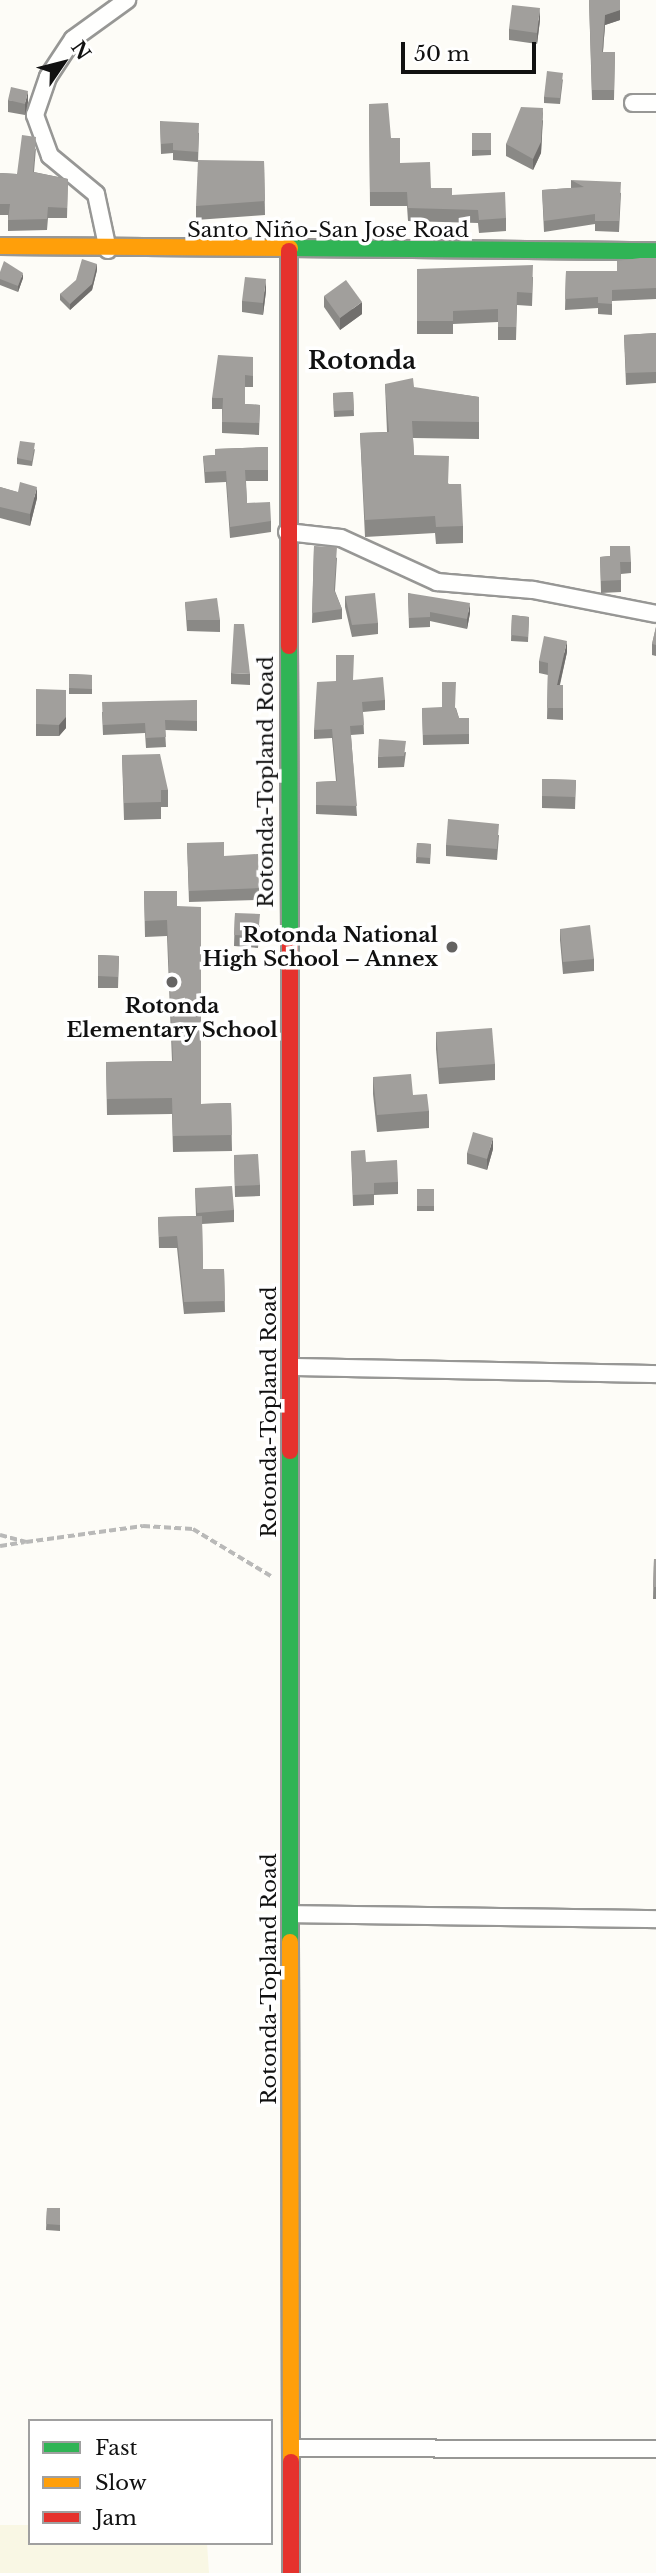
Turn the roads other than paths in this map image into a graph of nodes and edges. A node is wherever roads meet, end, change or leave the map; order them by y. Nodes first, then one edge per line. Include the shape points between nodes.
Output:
1 (127, 0) edge
2 (633, 103) dead end
3 (656, 103) edge
4 (0, 246) edge
5 (108, 250) junction
6 (289, 251) junction
7 (656, 251) edge
8 (287, 532) junction
9 (656, 614) edge
10 (291, 1367) junction
11 (656, 1374) edge
12 (290, 1914) junction
13 (656, 1919) edge
14 (291, 2448) junction
15 (656, 2449) edge
16 (291, 2573) edge

1 - 5 street via 73,39 48,77 35,115 50,156 96,194
2 - 3 street
4 - 5 main road, Santo Niño-San Jose Road
5 - 6 main road, Santo Niño-San Jose Road
6 - 7 main road, Santo Niño-San Jose Road
6 - 8 main road, Rotonda-Topland Road
8 - 9 street via 341,538 437,582 533,590
8 - 10 main road, Rotonda-Topland Road
10 - 11 street
10 - 12 main road, Rotonda-Topland Road
12 - 13 street
12 - 14 main road, Rotonda-Topland Road
14 - 15 street
14 - 16 main road, Rotonda-Topland Road

